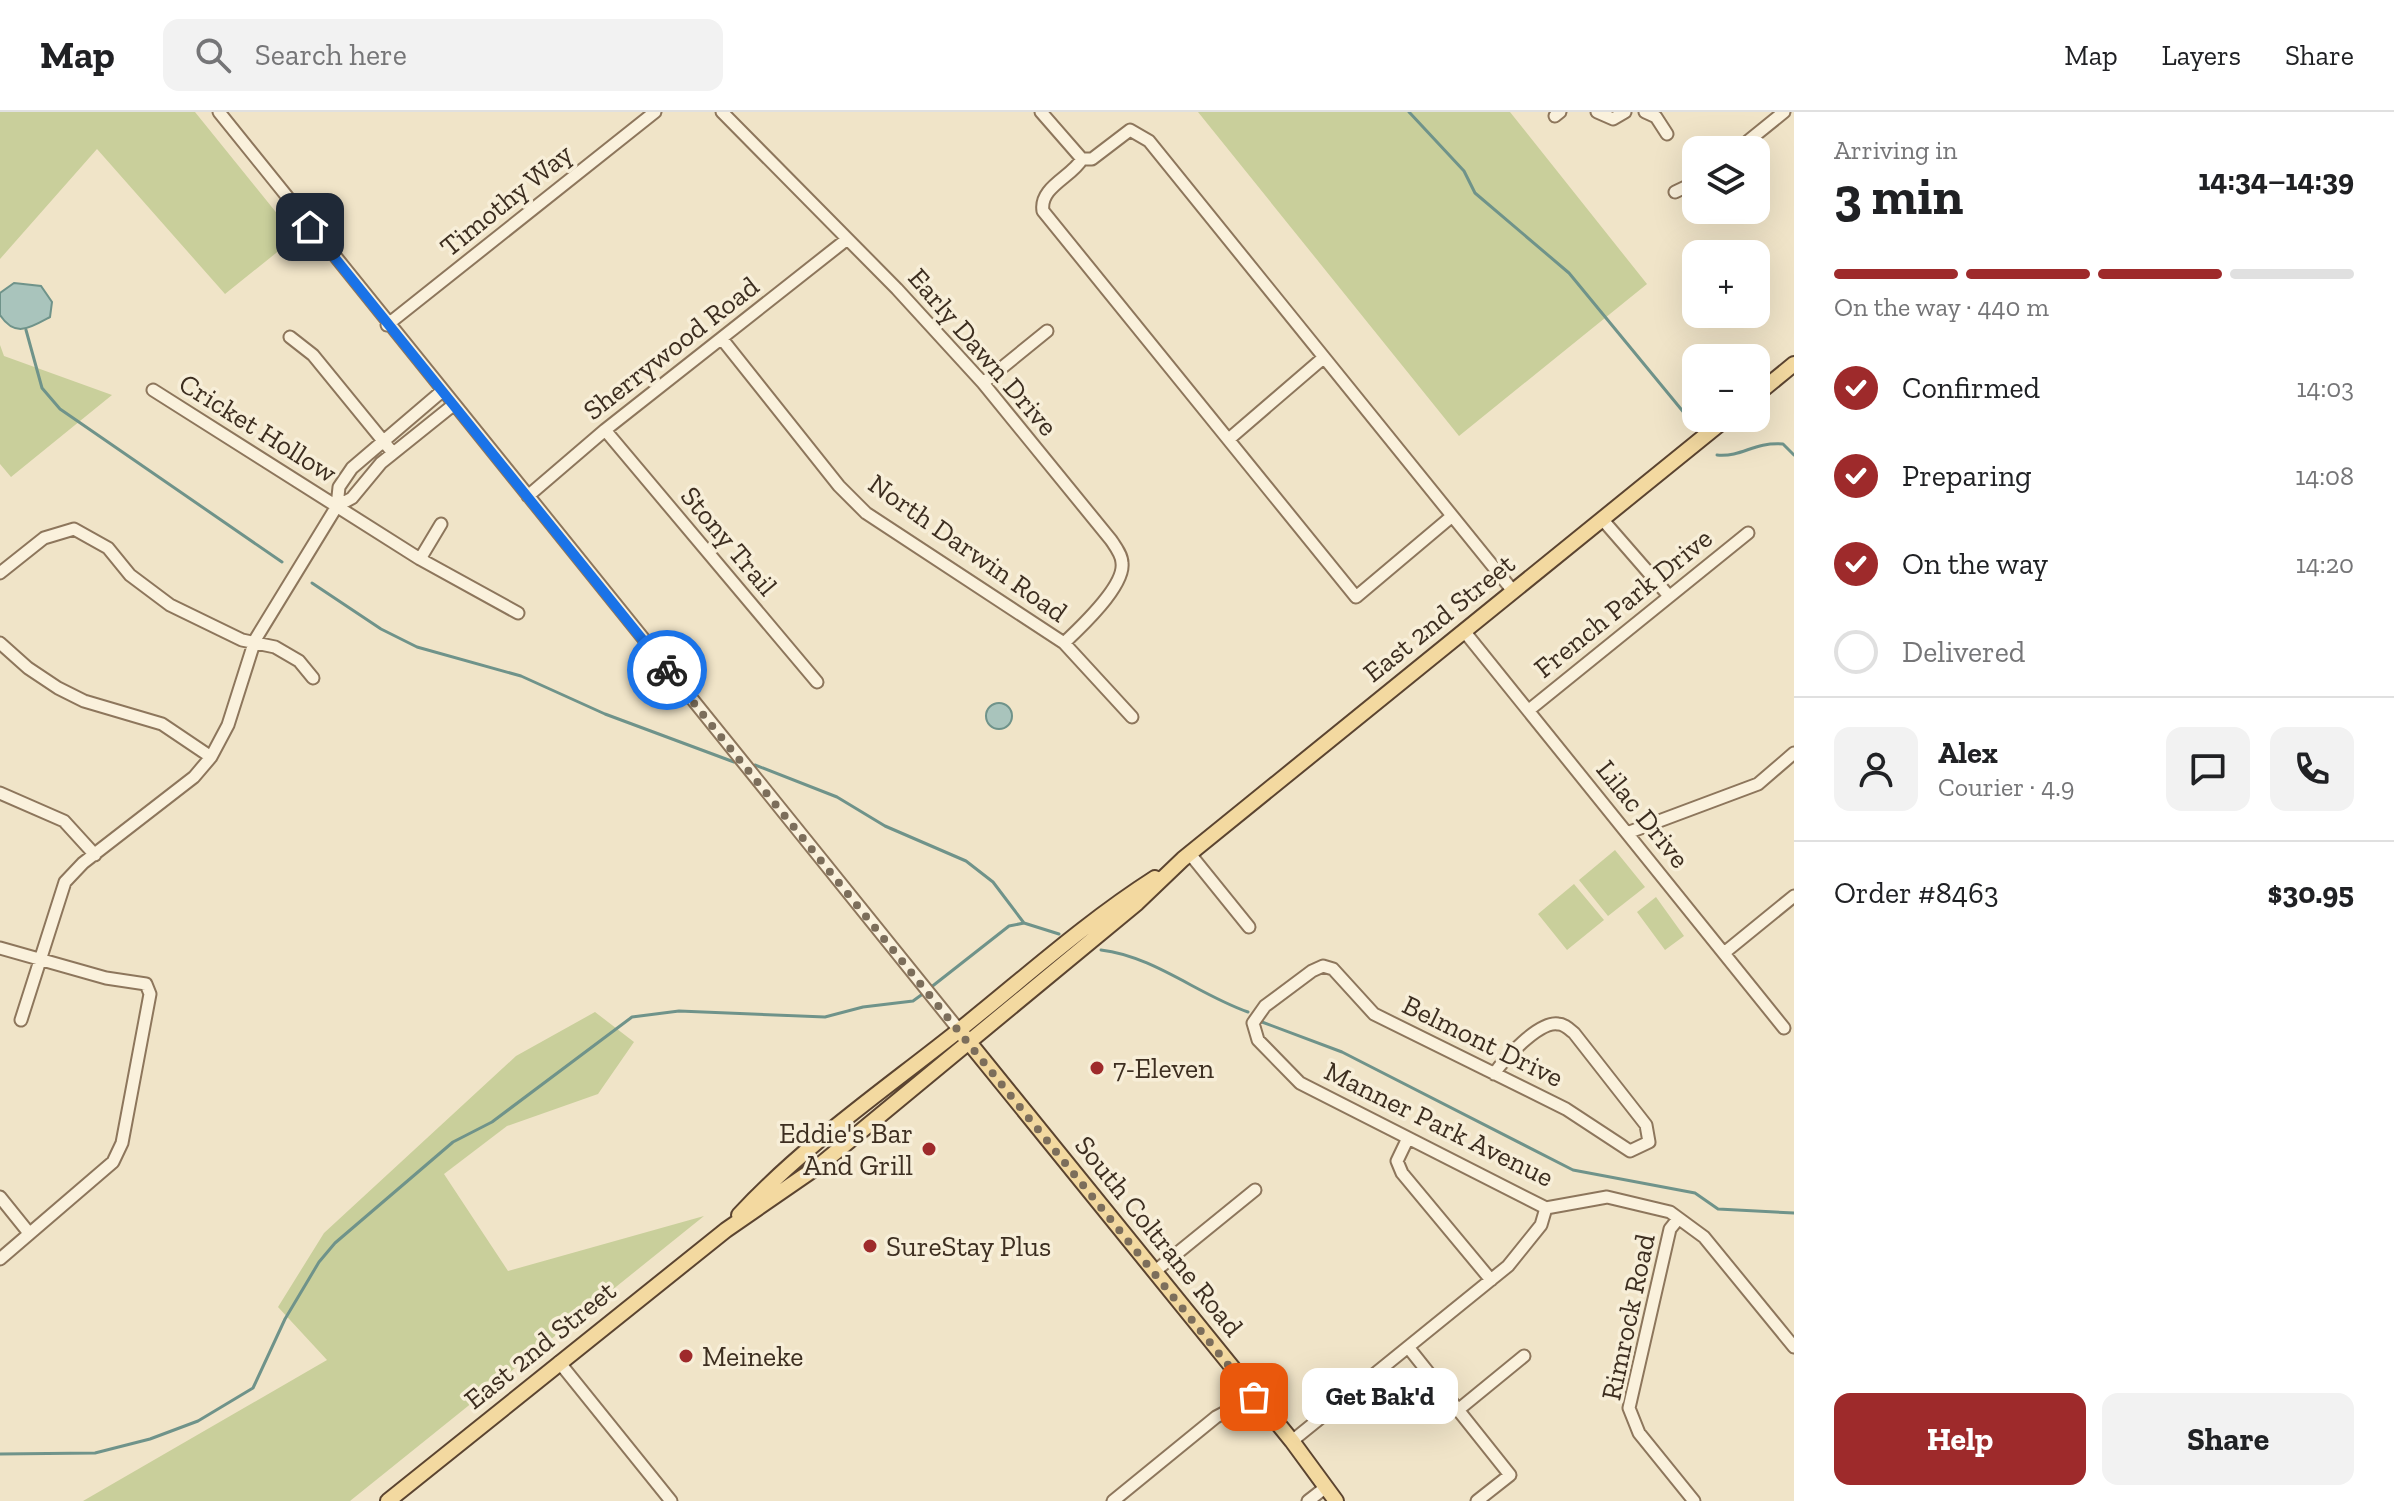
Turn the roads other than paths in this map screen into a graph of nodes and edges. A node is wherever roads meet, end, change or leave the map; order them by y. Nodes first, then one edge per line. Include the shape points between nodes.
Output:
1 (219, 112) edge
2 (655, 112) edge
3 (722, 112) edge
4 (1041, 112) edge
5 (1597, 112) edge
6 (1625, 112) edge
7 (1645, 112) edge
8 (1784, 112) edge
9 (1667, 134) dead end
10 (1754, 136) edge
11 (1082, 159) junction
12 (1682, 189) edge
13 (1675, 192) dead end
14 (846, 240) junction
15 (387, 325) junction
16 (1047, 331) dead end
17 (290, 337) dead end
18 (722, 339) junction
19 (1322, 359) junction
20 (1794, 364) edge
21 (983, 383) junction
22 (1770, 384) edge
23 (153, 390) dead end
24 (441, 392) junction
25 (452, 406) junction
26 (605, 430) junction
27 (1710, 432) edge
28 (1229, 439) junction
29 (382, 440) junction
30 (393, 453) junction
31 (528, 496) junction
32 (337, 506) junction
33 (1451, 517) junction
34 (1602, 519) junction
35 (441, 524) dead end
36 (1748, 533) dead end
37 (420, 559) junction
38 (0, 573) edge
39 (1513, 591) junction
40 (1669, 596) junction
41 (518, 613) dead end
42 (1464, 631) junction
43 (255, 640) junction
44 (0, 643) edge
45 (1064, 643) junction
46 (313, 678) dead end
47 (817, 682) dead end
48 (1529, 710) junction
49 (1132, 717) dead end
50 (1794, 753) edge
51 (211, 757) junction
52 (0, 793) edge
53 (1627, 833) junction
54 (95, 855) junction
55 (1186, 856) junction
56 (1794, 896) edge
57 (1249, 927) dead end
58 (0, 948) edge
59 (1724, 953) junction
60 (38, 961) junction
61 (1323, 966) joint
62 (21, 1020) dead end
63 (1784, 1028) dead end
64 (959, 1030) junction
65 (970, 1042) junction
66 (1494, 1074) junction
67 (849, 1118) junction
68 (1408, 1138) junction
69 (820, 1165) junction
70 (1255, 1190) dead end
71 (0, 1197) edge
72 (1546, 1208) junction
73 (1678, 1219) junction
74 (726, 1230) junction
75 (29, 1233) junction
76 (0, 1259) edge
77 (1154, 1272) junction
78 (1491, 1280) junction
79 (1408, 1347) junction
80 (1794, 1347) edge
81 (1524, 1356) dead end
82 (559, 1362) junction
83 (1254, 1397) junction
84 (1458, 1410) junction
85 (1292, 1441) junction
86 (1326, 1487) junction
87 (388, 1501) edge
88 (671, 1501) edge
89 (1113, 1501) edge
90 (1308, 1501) edge
91 (1336, 1501) edge
92 (1477, 1501) edge
93 (1694, 1501) edge

1 - 15 street
2 - 15 street, Timothy Way
3 - 14 street, Early Dawn Drive
4 - 11 street
5 - 6 street via 1613,119
7 - 9 street via 1656,117
8 - 10 street
11 - 19 street via 1092,159 1124,132 1142,134
11 - 28 street via 1045,195 1043,211
12 - 13 street
14 - 18 street, Sherrywood Road
14 - 21 street, Early Dawn Drive
15 - 24 street
16 - 21 street
17 - 29 street via 313,355
18 - 26 street, Sherrywood Road
18 - 45 street, North Darwin Road via 866,513
19 - 28 street
19 - 33 street
20 - 22 main road
21 - 45 street, Early Dawn Drive via 1111,540 1122,562 1121,574 1104,601
23 - 32 street, Cricket Hollow
24 - 25 street
24 - 29 street
25 - 30 street
25 - 31 street
26 - 31 street, Sherrywood Road
26 - 47 street, Stony Trail
27 - 34 main road, East 2nd Street
28 - 33 street via 1356,597
29 - 30 street
29 - 32 street via 339,487
30 - 32 street via 352,498
31 - 64 street
32 - 37 street, Cricket Hollow
32 - 43 street
33 - 39 street
34 - 39 main road, East 2nd Street
34 - 40 street
35 - 37 street
36 - 40 street, French Park Drive
37 - 41 street, Cricket Hollow
38 - 43 street via 44,538 74,529 108,548 130,575 170,605 242,640
39 - 42 main road, East 2nd Street
40 - 48 street, French Park Drive
42 - 48 street, Lilac Drive
42 - 55 main road, East 2nd Street
43 - 46 street via 299,661
43 - 51 street via 228,725
44 - 51 street via 34,673 70,694 162,724
45 - 49 street, North Darwin Road
48 - 53 street, Lilac Drive
50 - 53 street via 1758,784
51 - 54 street via 194,777
52 - 54 street via 64,821
53 - 59 street, Lilac Drive
54 - 60 street via 65,882
55 - 57 street
55 - 64 main road, East 2nd Street via 1067,942
55 - 65 main road, East 2nd Street
56 - 59 street
58 - 60 street
59 - 63 street, Lilac Drive
60 - 62 street
60 - 75 street via 146,984 150,994 122,1143 105,1170
61 - 66 street, Belmont Drive via 1338,973 1374,1014
61 - 68 street, Manner Park Avenue via 1265,1006 1253,1023 1258,1040 1290,1076
64 - 65 main road, South Coltrane Road
64 - 67 main road, East 2nd Street
65 - 69 main road, East 2nd Street
65 - 77 main road, South Coltrane Road
66 - 66 street, Belmont Drive via 1506,1057 1544,1027 1564,1026 1646,1125 1649,1142 1630,1151 1596,1127
67 - 69 main road via 820,1156
67 - 74 main road, East 2nd Street via 763,1189
68 - 72 street, Manner Park Avenue
68 - 78 street via 1397,1161 1402,1173
69 - 74 main road, East 2nd Street
70 - 77 street
71 - 75 street
72 - 73 street, Manner Park Avenue via 1607,1197 1658,1207
72 - 78 street via 1526,1247
73 - 80 street, Manner Park Avenue via 1704,1237
73 - 93 street, Rimrock Road via 1670,1229 1629,1408 1639,1433
74 - 82 main road, East 2nd Street
75 - 76 street
77 - 83 main road, South Coltrane Road
78 - 79 street
79 - 84 street
79 - 85 street
81 - 84 street
82 - 87 main road, East 2nd Street
82 - 88 street
83 - 85 main road, South Coltrane Road
83 - 89 street via 1216,1417
84 - 92 street via 1510,1475
85 - 86 main road, South Coltrane Road
86 - 90 street
86 - 91 main road, South Coltrane Road

